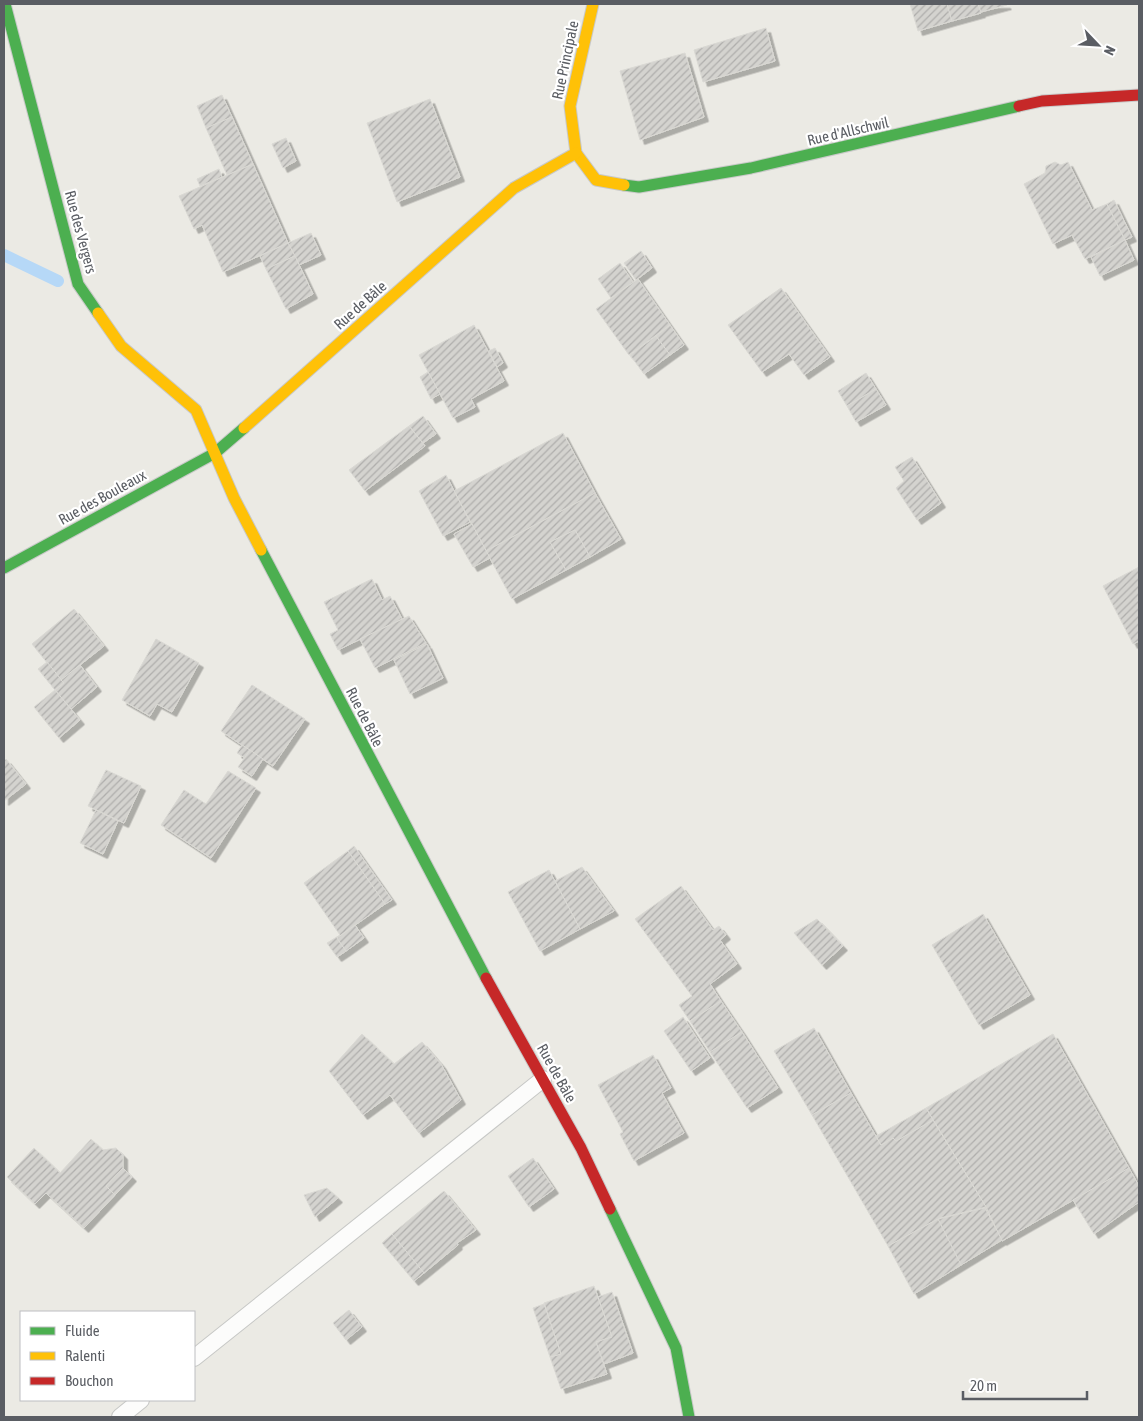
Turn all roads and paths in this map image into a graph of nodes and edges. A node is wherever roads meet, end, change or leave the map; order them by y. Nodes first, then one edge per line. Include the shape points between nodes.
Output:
1 (5, 4) edge
2 (592, 4) edge
3 (1139, 95) edge
4 (576, 153) junction
5 (215, 453) junction
6 (4, 568) edge
7 (543, 1079) junction
8 (195, 1357) edge
9 (141, 1401) edge
10 (120, 1417) edge
11 (689, 1417) edge

1 - 5 street, Rue des Vergers via 78,284 121,346 196,410
2 - 4 street, Rue Principale via 570,106
3 - 4 street, Rue d'Allschwil via 1042,101 751,168 639,188 596,180
4 - 5 street, Rue de Bâle via 514,188
5 - 6 street, Rue des Bouleaux
5 - 7 street, Rue de Bâle via 234,498 458,928
7 - 8 lane
7 - 11 street, Rue de Bâle via 581,1148 676,1348
9 - 10 lane

